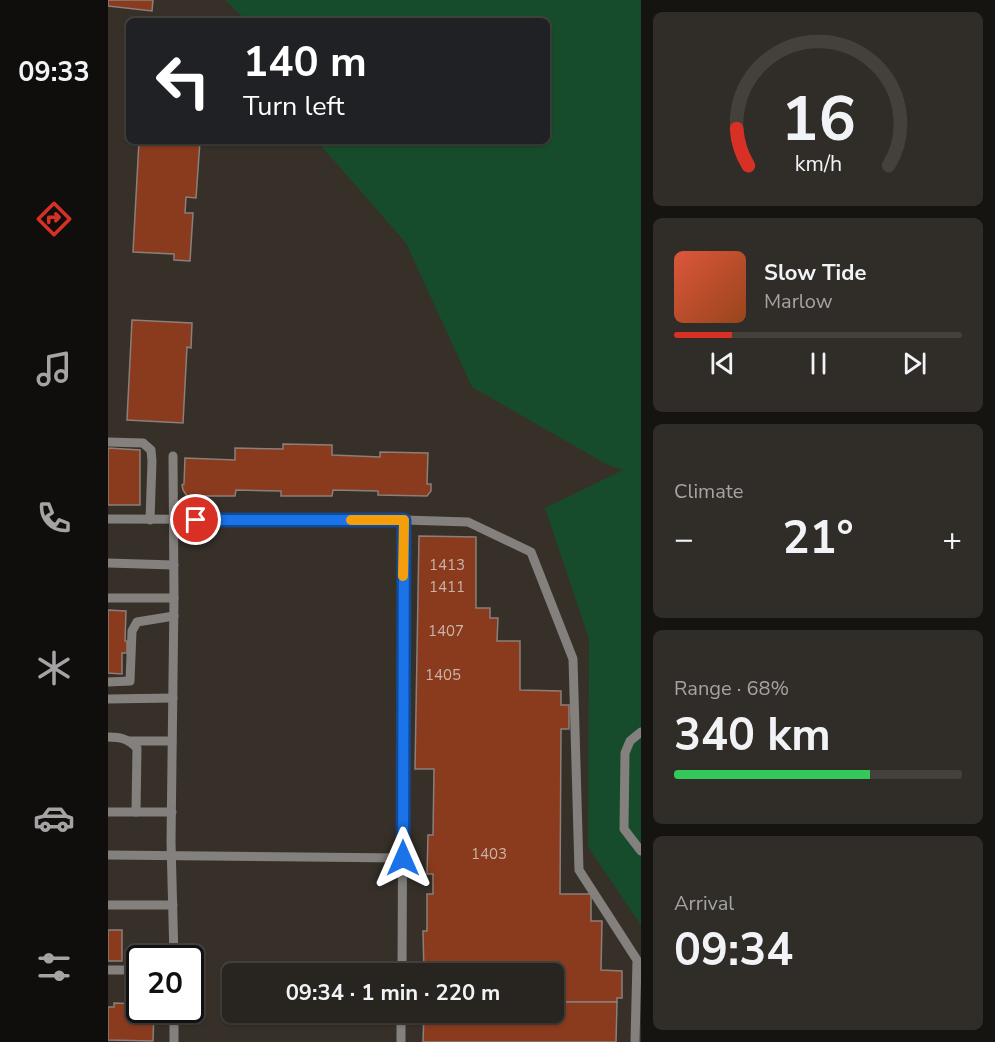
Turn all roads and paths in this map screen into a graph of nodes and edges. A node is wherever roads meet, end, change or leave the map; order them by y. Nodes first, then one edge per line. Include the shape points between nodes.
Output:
1 (108, 442) edge
2 (173, 456) dead end
3 (108, 519) edge
4 (150, 520) junction
5 (174, 520) junction
6 (404, 520) junction
7 (108, 563) edge
8 (174, 565) junction
9 (108, 598) edge
10 (174, 598) junction
11 (174, 616) junction
12 (108, 682) edge
13 (173, 698) junction
14 (108, 699) edge
15 (641, 732) edge
16 (108, 737) edge
17 (130, 741) junction
18 (172, 741) junction
19 (108, 812) edge
20 (136, 812) junction
21 (172, 812) junction
22 (641, 851) edge
23 (108, 855) edge
24 (172, 856) junction
25 (403, 858) junction
26 (108, 905) edge
27 (173, 905) junction
28 (174, 945) edge
29 (402, 963) edge
30 (108, 970) edge
31 (126, 970) edge
32 (174, 1023) edge
33 (401, 1023) edge
34 (174, 1042) edge
35 (401, 1042) edge
36 (635, 1042) edge

1 - 4 lane via 143,443 151,450
2 - 5 lane
3 - 4 lane
4 - 5 lane
5 - 6 lane
5 - 8 lane
6 - 25 lane
6 - 36 lane via 468,522 531,552 573,659 579,870 637,960
7 - 8 lane
8 - 10 lane
9 - 10 lane
10 - 11 lane
11 - 12 lane via 137,622 132,631 130,681
11 - 13 lane
13 - 14 lane
13 - 18 lane
15 - 22 lane via 630,741 625,753 624,829
16 - 17 lane
17 - 18 lane
17 - 20 lane via 136,748
18 - 21 lane
19 - 20 lane
20 - 21 lane
21 - 24 lane
23 - 24 lane
24 - 25 lane
24 - 27 lane
25 - 29 lane
26 - 27 lane
27 - 28 lane
30 - 31 lane
32 - 34 lane
33 - 35 lane

